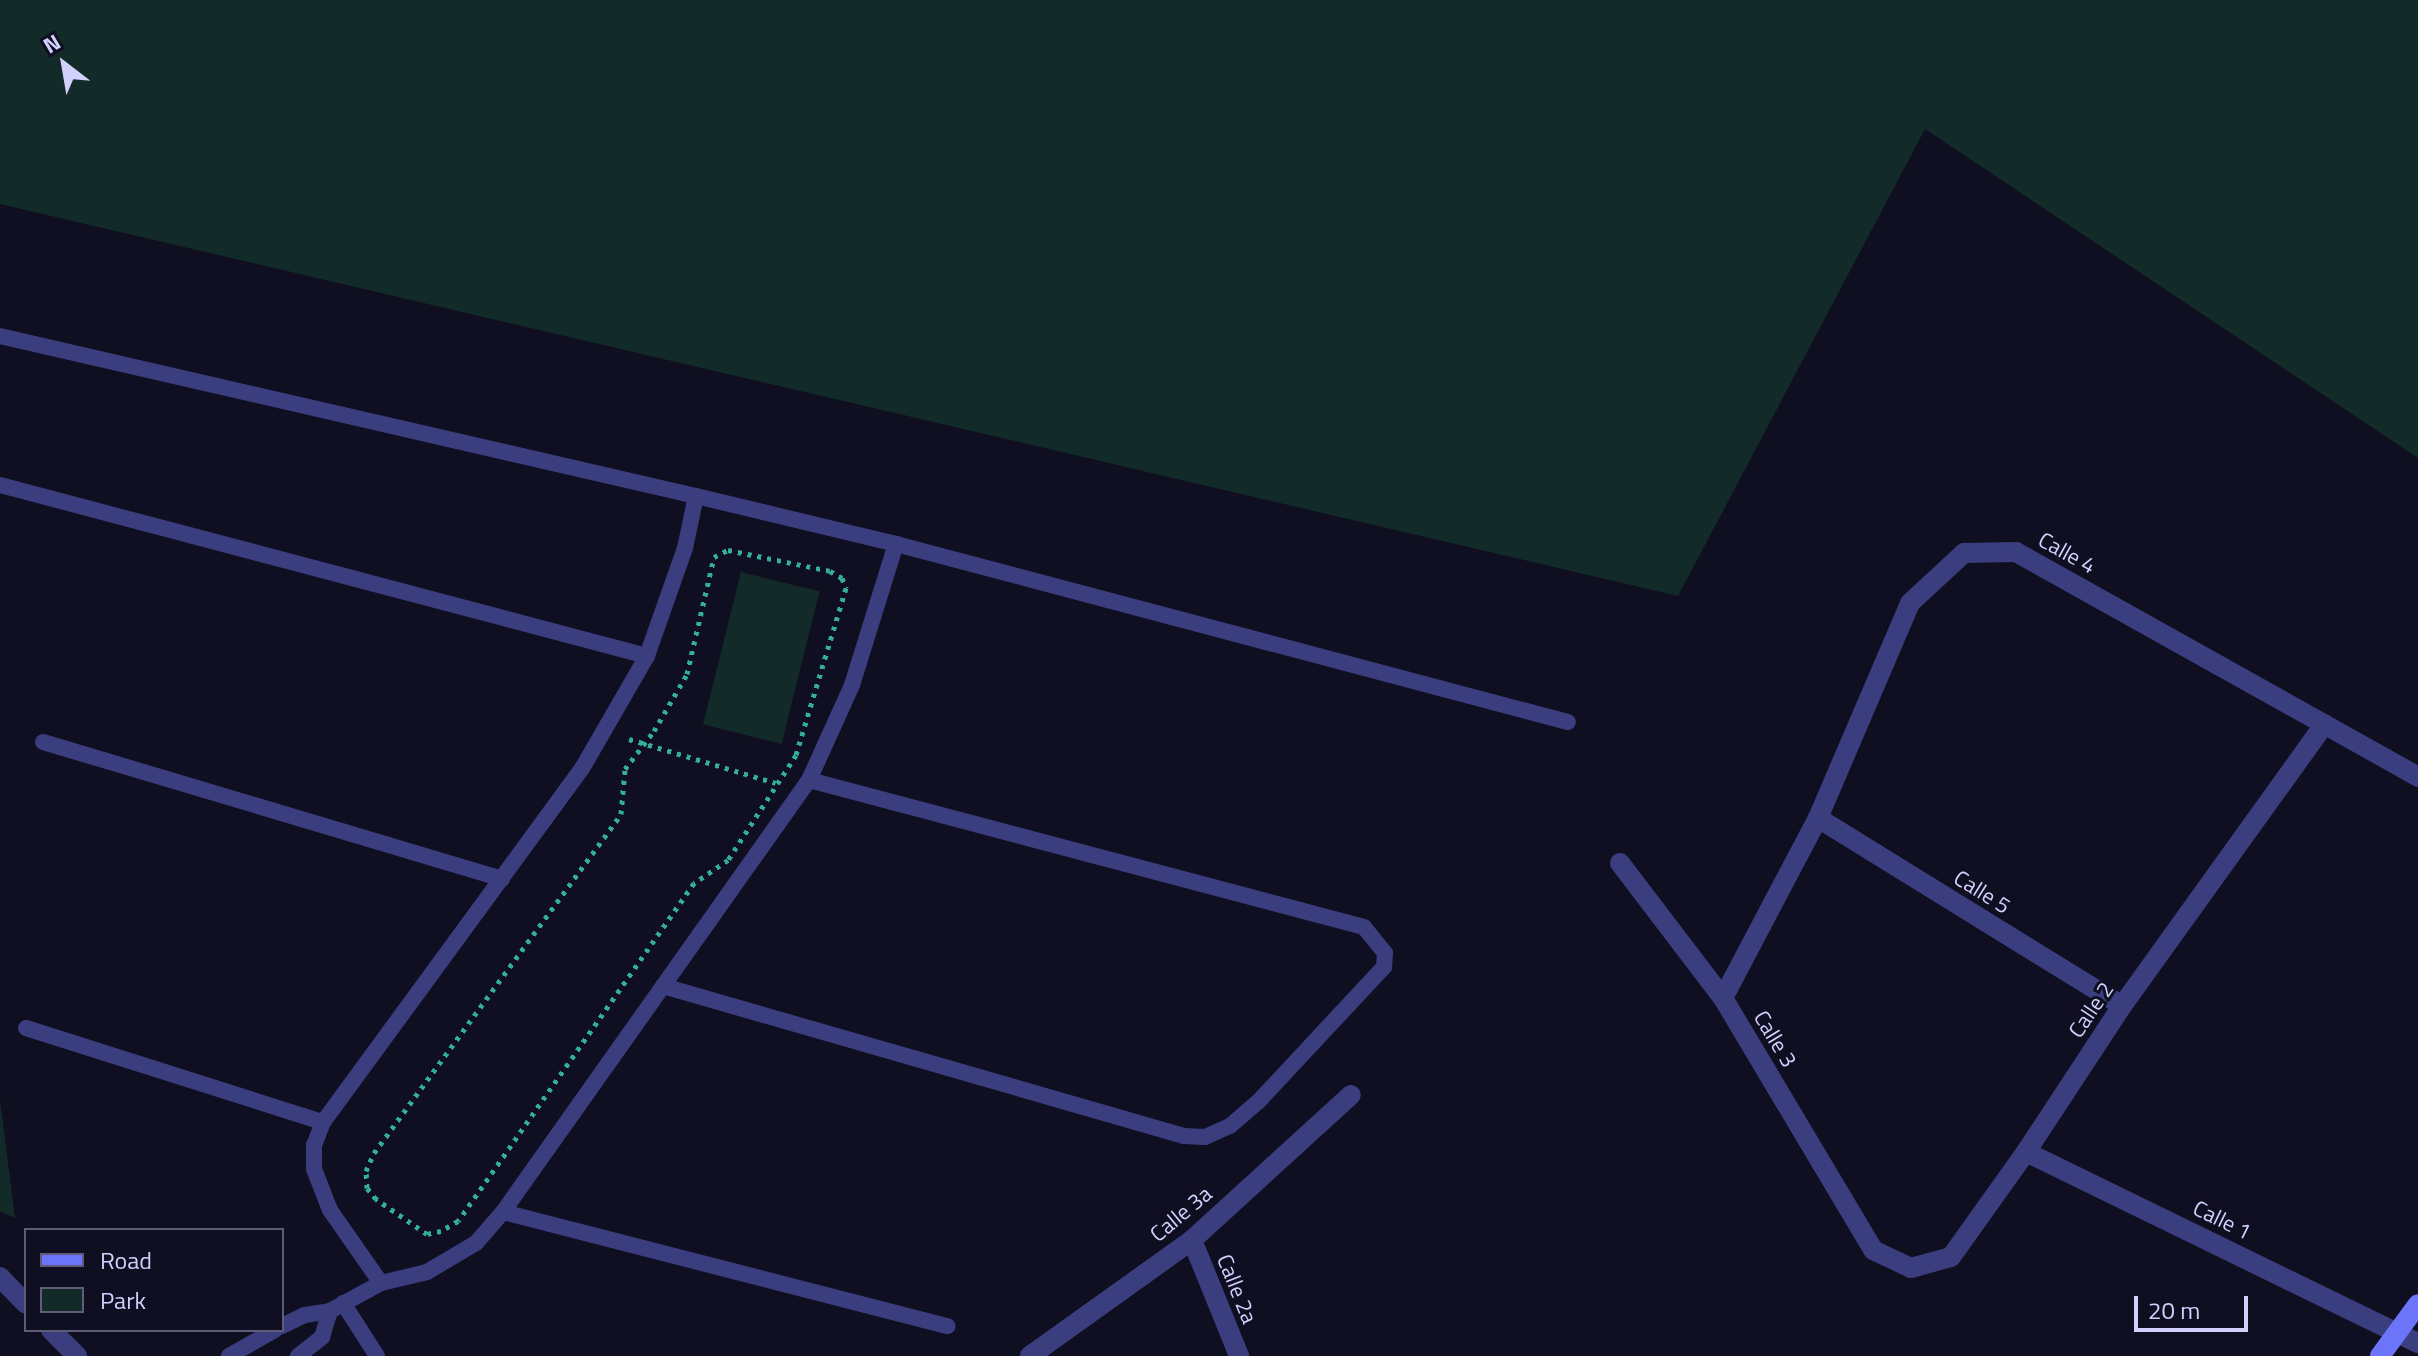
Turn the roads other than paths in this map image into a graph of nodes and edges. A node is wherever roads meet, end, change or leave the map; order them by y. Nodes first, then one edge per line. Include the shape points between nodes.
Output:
1 (0, 336) edge
2 (0, 485) edge
3 (696, 496) junction
4 (896, 544) junction
5 (647, 656) junction
6 (1568, 722) dead end
7 (2325, 724) junction
8 (43, 742) dead end
9 (2418, 777) edge
10 (809, 780) junction
11 (1818, 818) junction
12 (1620, 863) dead end
13 (502, 879) junction
14 (663, 986) junction
15 (1723, 998) junction
16 (2122, 1006) junction
17 (26, 1028) dead end
18 (1351, 1095) dead end
19 (323, 1122) junction
20 (2026, 1152) junction
21 (503, 1212) junction
22 (1192, 1240) junction
23 (1873, 1250) joint
24 (0, 1277) edge
25 (381, 1283) junction
26 (24, 1302) edge
27 (2418, 1304) edge
28 (337, 1307) junction
29 (284, 1325) edge
30 (948, 1326) dead end
31 (53, 1332) edge
32 (271, 1332) edge
33 (2397, 1332) junction
34 (2418, 1343) edge
35 (77, 1356) edge
36 (229, 1356) edge
37 (298, 1356) edge
38 (377, 1356) edge
39 (1030, 1356) edge
40 (1239, 1356) edge
41 (2380, 1356) edge

1 - 3 lane
2 - 5 lane
3 - 4 lane
3 - 5 lane via 685,548
4 - 6 lane
4 - 10 lane via 852,685
5 - 13 lane via 583,767
7 - 9 street, Calle 4
7 - 11 street, Calle 4 via 2016,552 1964,553 1910,603
7 - 16 street, Calle 2
8 - 13 lane
10 - 14 lane
10 - 14 lane via 1364,927 1385,953 1384,967 1258,1102 1230,1126 1205,1137 1184,1136
11 - 15 street, Calle 4
11 - 16 street, Calle 5
12 - 15 street, Calle 3
13 - 19 lane
14 - 21 lane
15 - 23 street, Calle 3
16 - 20 street, Calle 2
17 - 19 lane
18 - 22 street, Calle 3a
19 - 25 lane via 314,1145 314,1169 330,1210
20 - 23 street, Calle 2 via 1951,1257 1911,1268
20 - 33 street, Calle 1
21 - 25 lane via 476,1243 427,1272
21 - 30 lane
22 - 39 street, Calle 3a
22 - 40 street, Calle 2a
24 - 26 street
25 - 28 lane
27 - 33 main road
28 - 29 lane
28 - 37 lane via 322,1337
28 - 38 lane
31 - 35 street
32 - 36 lane
33 - 34 street, Calle 1
33 - 41 main road

